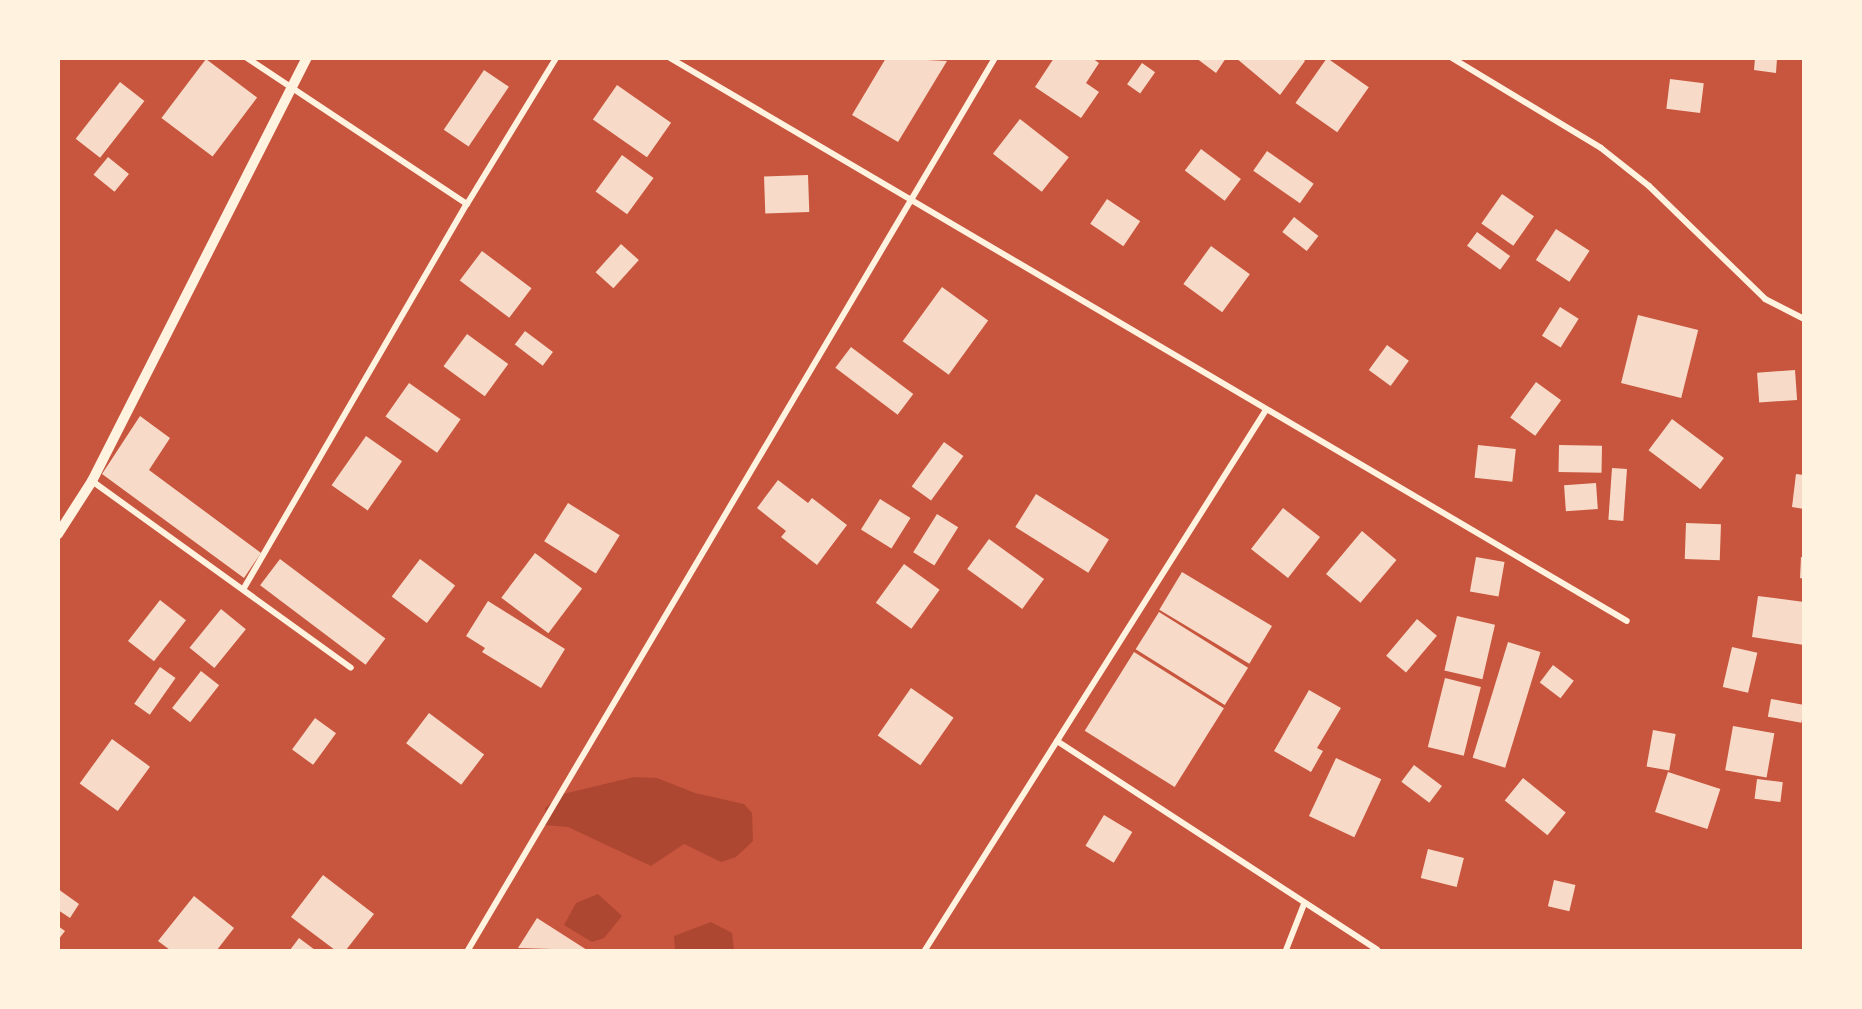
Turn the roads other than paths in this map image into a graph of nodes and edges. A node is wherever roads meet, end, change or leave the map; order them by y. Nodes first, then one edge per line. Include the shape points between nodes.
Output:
1 (247, 58) edge
2 (307, 58) edge
3 (556, 58) edge
4 (670, 58) edge
5 (995, 58) edge
6 (1452, 58) edge
7 (291, 90) junction
8 (912, 201) junction
9 (467, 204) junction
10 (1803, 319) edge
11 (1266, 410) junction
12 (92, 481) junction
13 (58, 534) edge
14 (244, 588) junction
15 (1627, 621) dead end
16 (351, 668) dead end
17 (1058, 741) junction
18 (1304, 904) junction
19 (468, 951) edge
20 (925, 951) edge
21 (1286, 951) edge
22 (1377, 951) edge

1 - 7 street
2 - 7 street
3 - 9 street
4 - 8 street
5 - 8 street
6 - 10 street via 1601,148 1649,186 1765,299
7 - 9 street
7 - 12 street
8 - 11 street
8 - 19 street
9 - 14 street
11 - 15 street
11 - 17 street
12 - 13 street
12 - 14 street
14 - 16 street
17 - 18 street
17 - 20 street
18 - 21 street
18 - 22 street

